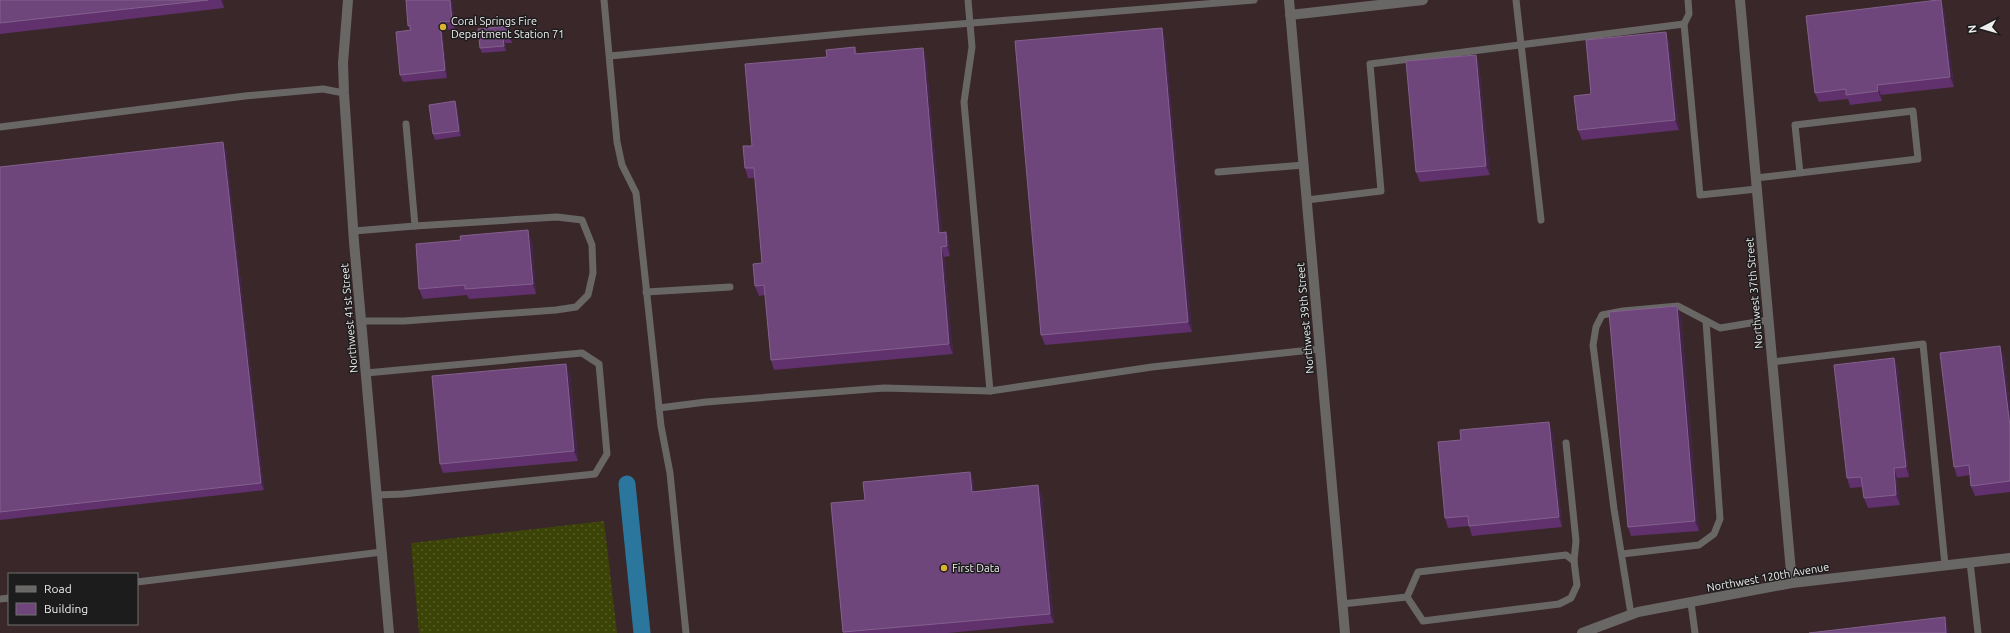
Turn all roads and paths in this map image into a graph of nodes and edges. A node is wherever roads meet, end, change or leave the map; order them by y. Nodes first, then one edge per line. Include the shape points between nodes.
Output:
1 (348, 0) edge
2 (604, 0) edge
3 (968, 0) edge
4 (1254, 0) edge
5 (1289, 0) edge
6 (1423, 0) edge
7 (1516, 0) edge
8 (1688, 0) edge
9 (1740, 0) edge
10 (1290, 15) junction
11 (970, 23) junction
12 (1684, 24) junction
13 (1521, 44) junction
14 (610, 56) junction
15 (344, 93) junction
16 (406, 124) dead end
17 (0, 127) edge
18 (1304, 165) junction
19 (1218, 172) dead end
20 (1800, 173) junction
21 (1756, 178) junction
22 (1757, 189) junction
23 (1307, 200) junction
24 (1541, 220) dead end
25 (415, 226) junction
26 (354, 231) junction
27 (730, 287) dead end
28 (646, 292) junction
29 (1768, 320) junction
30 (362, 321) junction
31 (1706, 321) junction
32 (1320, 349) junction
33 (1772, 362) junction
34 (366, 373) junction
35 (990, 391) junction
36 (659, 408) junction
37 (1566, 444) dead end
38 (378, 495) junction
39 (382, 552) junction
40 (1622, 554) junction
41 (2010, 558) edge
42 (1574, 562) junction
43 (1970, 562) junction
44 (1945, 565) junction
45 (138, 582) edge
46 (1792, 583) junction
47 (1407, 597) junction
48 (1691, 603) junction
49 (1342, 604) junction
50 (1631, 614) junction
51 (389, 633) edge
52 (686, 633) edge
53 (1345, 633) edge
54 (1582, 633) edge
55 (1695, 633) edge
56 (1978, 633) edge

1 - 15 street, Northwest 41st Street via 343,62
2 - 14 lane
3 - 11 lane
4 - 11 lane
5 - 10 street, Northwest 39th Street
6 - 10 street
7 - 13 lane
8 - 12 lane via 1690,14
9 - 21 street, Northwest 37th Street
10 - 18 street, Northwest 39th Street
11 - 14 lane
11 - 35 lane via 972,47 964,102
12 - 13 lane
12 - 22 lane via 1700,195
13 - 23 lane via 1370,64 1381,191
13 - 24 lane
14 - 28 lane via 617,142 622,165 636,193
15 - 17 lane via 323,89 245,96
15 - 26 street, Northwest 41st Street
16 - 25 lane
18 - 19 lane
18 - 23 street, Northwest 39th Street
20 - 20 lane via 1918,159 1913,112 1795,125
20 - 21 lane
21 - 22 street, Northwest 37th Street
22 - 29 street, Northwest 37th Street
23 - 32 street, Northwest 39th Street
25 - 26 lane
25 - 30 lane via 556,217 582,220 592,245 593,273 588,295 576,307 556,310 404,321
26 - 30 street, Northwest 41st Street
27 - 28 lane
28 - 36 lane
29 - 31 lane via 1720,328
29 - 33 street, Northwest 37th Street
30 - 34 street, Northwest 41st Street
31 - 40 lane via 1720,519 1714,534 1699,545
31 - 40 lane via 1678,306 1623,310 1602,315 1596,327 1592,345
32 - 35 lane via 1152,367
32 - 49 street, Northwest 39th Street
33 - 44 lane via 1923,344
33 - 46 street, Northwest 37th Street
34 - 38 street, Northwest 41st Street
34 - 38 lane via 582,353 599,364 607,454 595,474
35 - 36 lane via 884,388
36 - 52 lane via 670,473
37 - 42 lane via 1576,541
38 - 39 street, Northwest 41st Street
39 - 45 lane
39 - 51 street, Northwest 41st Street
40 - 50 lane
41 - 43 street, Northwest 120th Avenue
42 - 47 lane via 1566,555 1418,572
42 - 47 lane via 1577,585 1571,598 1559,604 1423,621
43 - 44 street, Northwest 120th Avenue
43 - 56 lane
44 - 46 street, Northwest 120th Avenue
46 - 48 street, Northwest 120th Avenue
47 - 49 lane
48 - 50 street, Northwest 120th Avenue
48 - 55 lane
49 - 53 street, Northwest 39th Street
50 - 54 street, Northwest 120th Avenue

